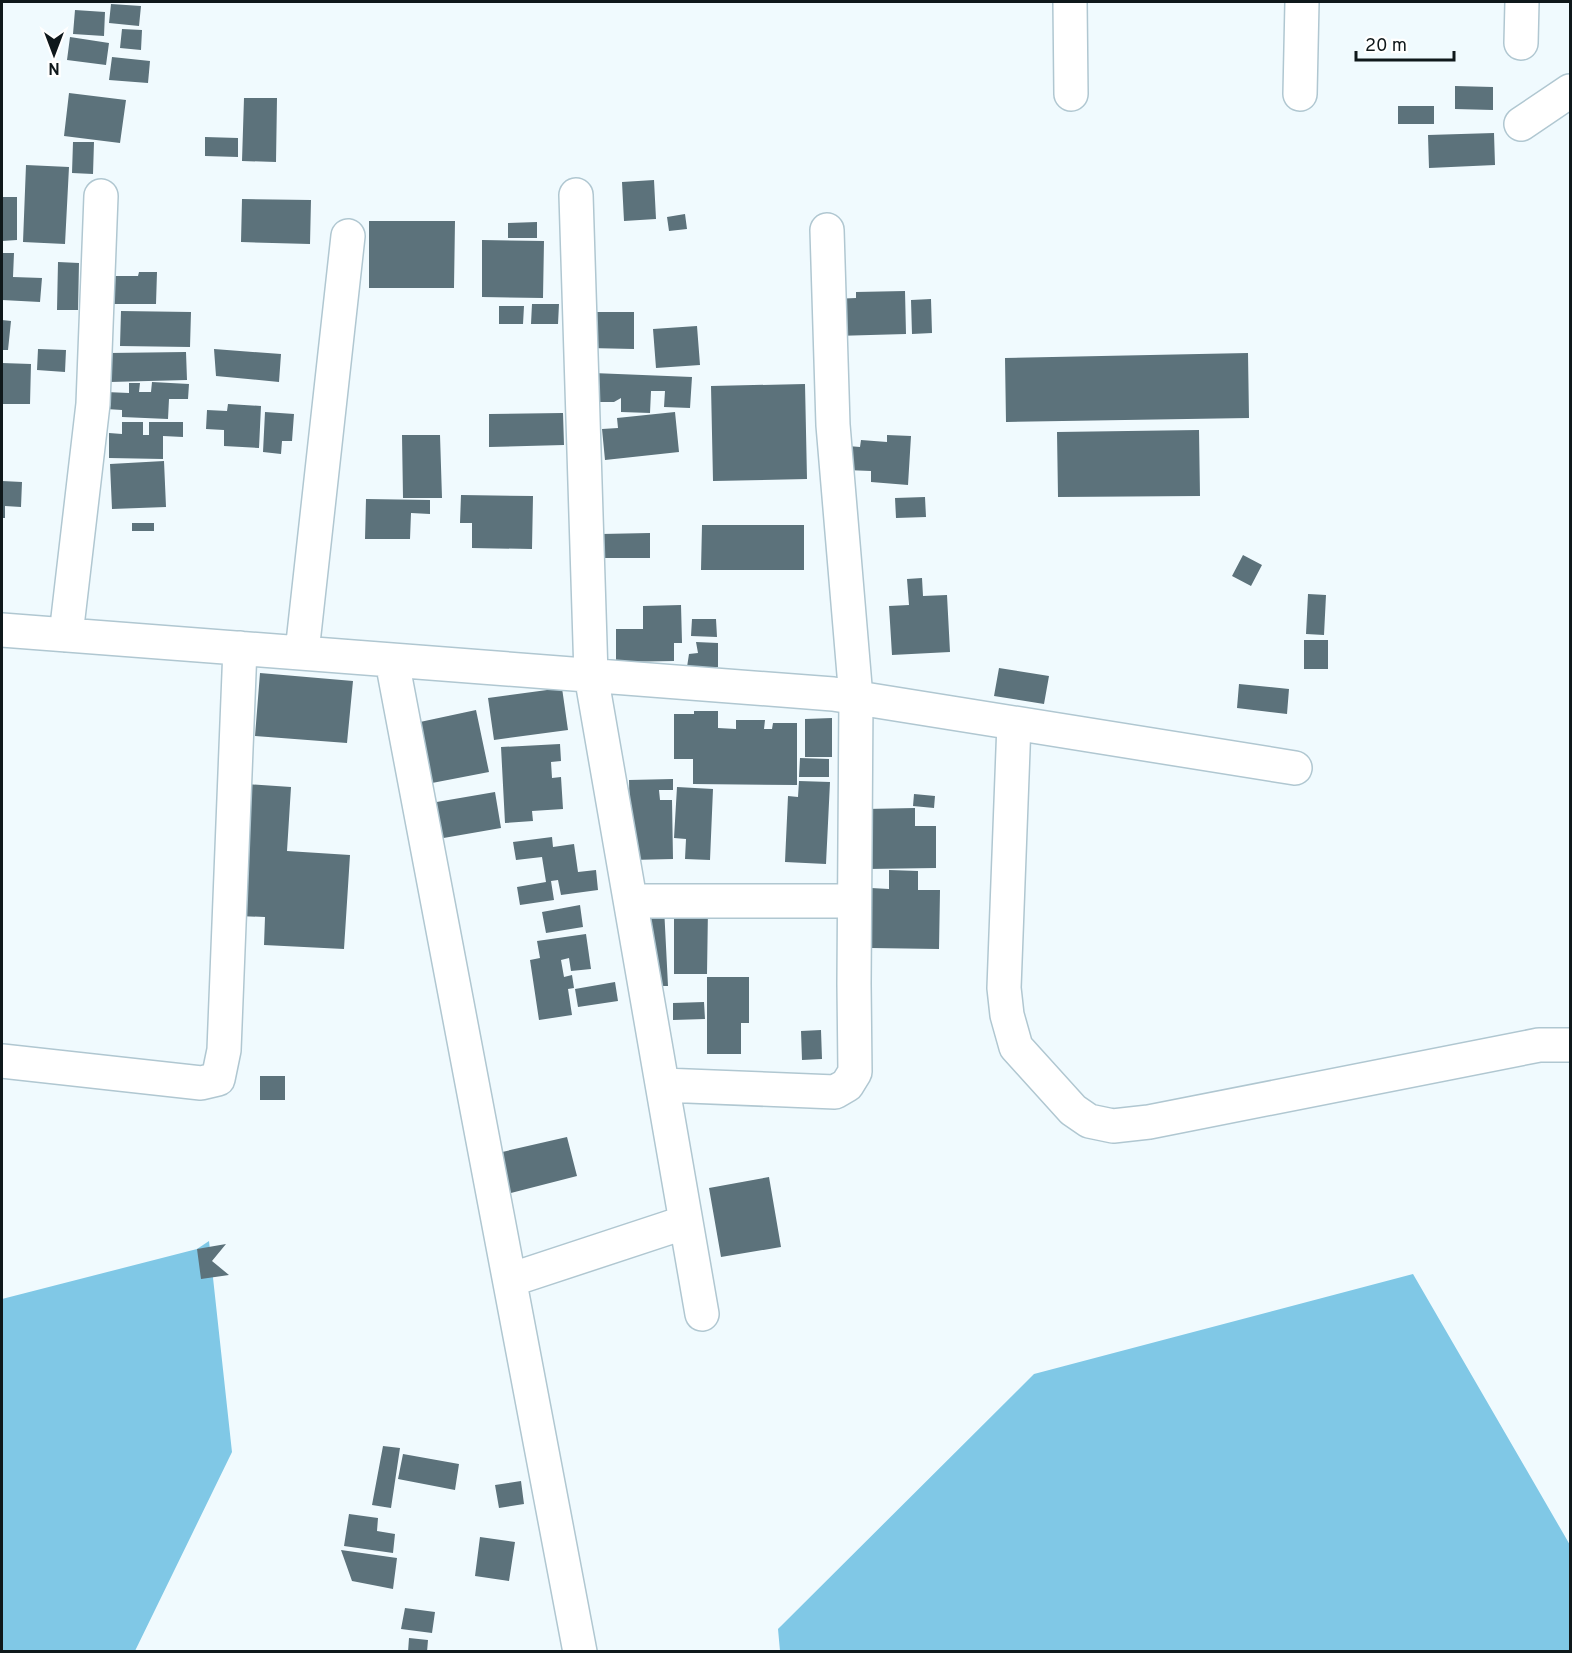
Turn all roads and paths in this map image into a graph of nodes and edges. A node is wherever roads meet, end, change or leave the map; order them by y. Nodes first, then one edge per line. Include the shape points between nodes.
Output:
1 (1070, 2) edge
2 (1302, 2) edge
3 (1522, 2) edge
4 (1521, 43) dead end
5 (1570, 92) edge
6 (1071, 94) dead end
7 (1300, 94) dead end
8 (1521, 124) dead end
9 (576, 195) dead end
10 (101, 196) dead end
11 (827, 230) dead end
12 (348, 236) dead end
13 (2, 630) edge
14 (66, 635) junction
15 (240, 648) junction
16 (302, 652) junction
17 (392, 661) junction
18 (591, 675) junction
19 (856, 698) junction
20 (1014, 723) junction
21 (1295, 768) dead end
22 (631, 901) junction
23 (854, 901) junction
24 (1570, 1045) edge
25 (2, 1061) edge
26 (663, 1085) junction
27 (686, 1222) junction
28 (510, 1280) junction
29 (702, 1314) dead end
30 (580, 1652) edge

1 - 6 street
2 - 7 street
3 - 4 street
5 - 8 street
9 - 18 street
10 - 14 street via 93,404
11 - 19 street via 833,424
12 - 16 street
13 - 14 street
14 - 15 street
15 - 16 street
15 - 25 street via 224,1050 218,1079 201,1083
16 - 17 street
17 - 18 street
17 - 28 street
18 - 19 street
18 - 22 street
19 - 20 street
19 - 23 street
20 - 21 street
20 - 24 street via 1004,988 1007,1015 1016,1047 1073,1110 1089,1121 1113,1125 1149,1122 1539,1045
22 - 23 street
22 - 26 street
23 - 26 street via 855,1072 847,1085 836,1092
26 - 27 street
27 - 28 street
27 - 29 street
28 - 30 street

